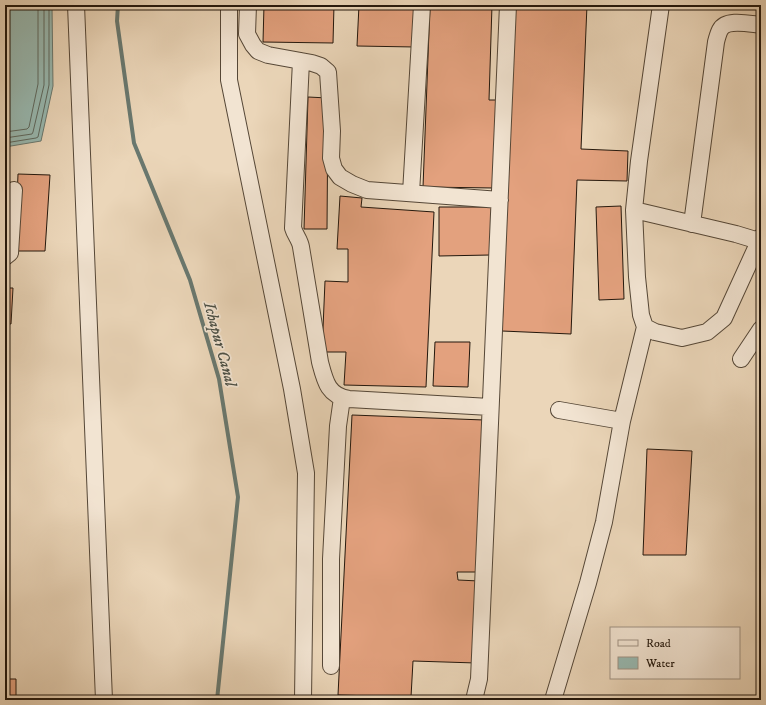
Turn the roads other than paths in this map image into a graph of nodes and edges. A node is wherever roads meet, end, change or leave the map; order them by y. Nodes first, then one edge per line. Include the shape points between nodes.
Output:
1 (76, 5) edge
2 (229, 5) edge
3 (248, 5) edge
4 (422, 5) edge
5 (508, 5) edge
6 (661, 5) edge
7 (761, 25) edge
8 (301, 61) junction
9 (14, 190) dead end
10 (411, 193) junction
11 (500, 200) junction
12 (634, 210) junction
13 (692, 224) junction
14 (760, 239) edge
15 (5, 257) edge
16 (644, 327) junction
17 (761, 329) edge
18 (741, 359) dead end
19 (342, 398) junction
20 (490, 407) junction
21 (560, 410) dead end
22 (622, 421) junction
23 (331, 666) dead end
24 (104, 700) edge
25 (303, 700) edge
26 (474, 700) edge
27 (553, 700) edge

1 - 24 lane
2 - 25 lane via 229,80 292,389 306,473
3 - 8 lane via 247,34 252,45 268,55
4 - 10 lane
5 - 11 lane
6 - 12 lane
7 - 13 lane via 732,23 724,24 720,30 716,42
8 - 10 lane via 321,66 328,72 331,158 340,177 367,190
8 - 19 lane via 293,228 301,247 323,372 332,392
9 - 15 lane via 10,253
10 - 11 lane
11 - 20 lane
12 - 13 lane
12 - 16 lane via 638,284
13 - 14 lane
14 - 16 lane via 724,318 707,332 682,338
16 - 22 lane
17 - 18 lane
19 - 20 lane
19 - 23 lane via 338,426 331,559
20 - 26 lane via 479,679
21 - 22 lane
22 - 27 lane via 604,522

